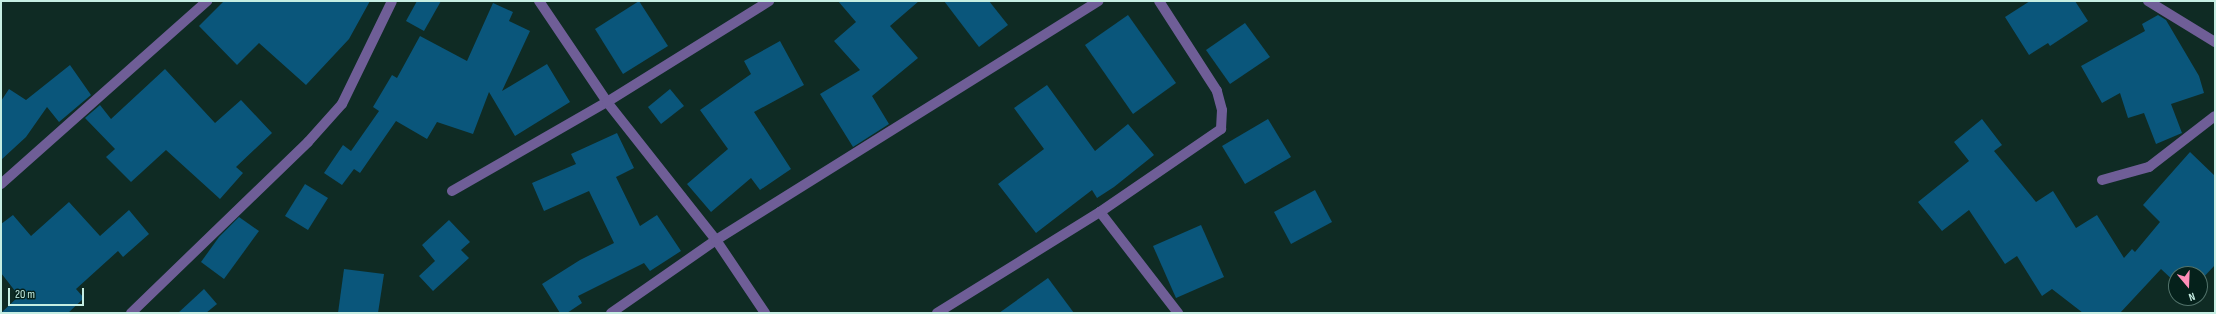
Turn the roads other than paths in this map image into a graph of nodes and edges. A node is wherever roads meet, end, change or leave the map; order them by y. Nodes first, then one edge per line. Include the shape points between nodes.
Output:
1 (207, 1) edge
2 (392, 1) edge
3 (539, 1) edge
4 (769, 1) edge
5 (1099, 1) edge
6 (1159, 1) edge
7 (2148, 1) edge
8 (2215, 42) edge
9 (607, 102) junction
10 (2215, 116) edge
11 (2102, 180) dead end
12 (1, 184) edge
13 (452, 191) dead end
14 (1100, 212) junction
15 (716, 240) junction
16 (131, 313) edge
17 (612, 313) edge
18 (765, 313) edge
19 (937, 313) edge
20 (1178, 313) edge

1 - 12 street
2 - 16 street via 342,104 308,142
3 - 9 street
4 - 9 street
5 - 15 street
6 - 14 street via 1217,91 1222,110 1221,129
7 - 8 street
9 - 13 street
9 - 15 street
10 - 11 street via 2149,167
14 - 19 street
14 - 20 street
15 - 17 street
15 - 18 street

